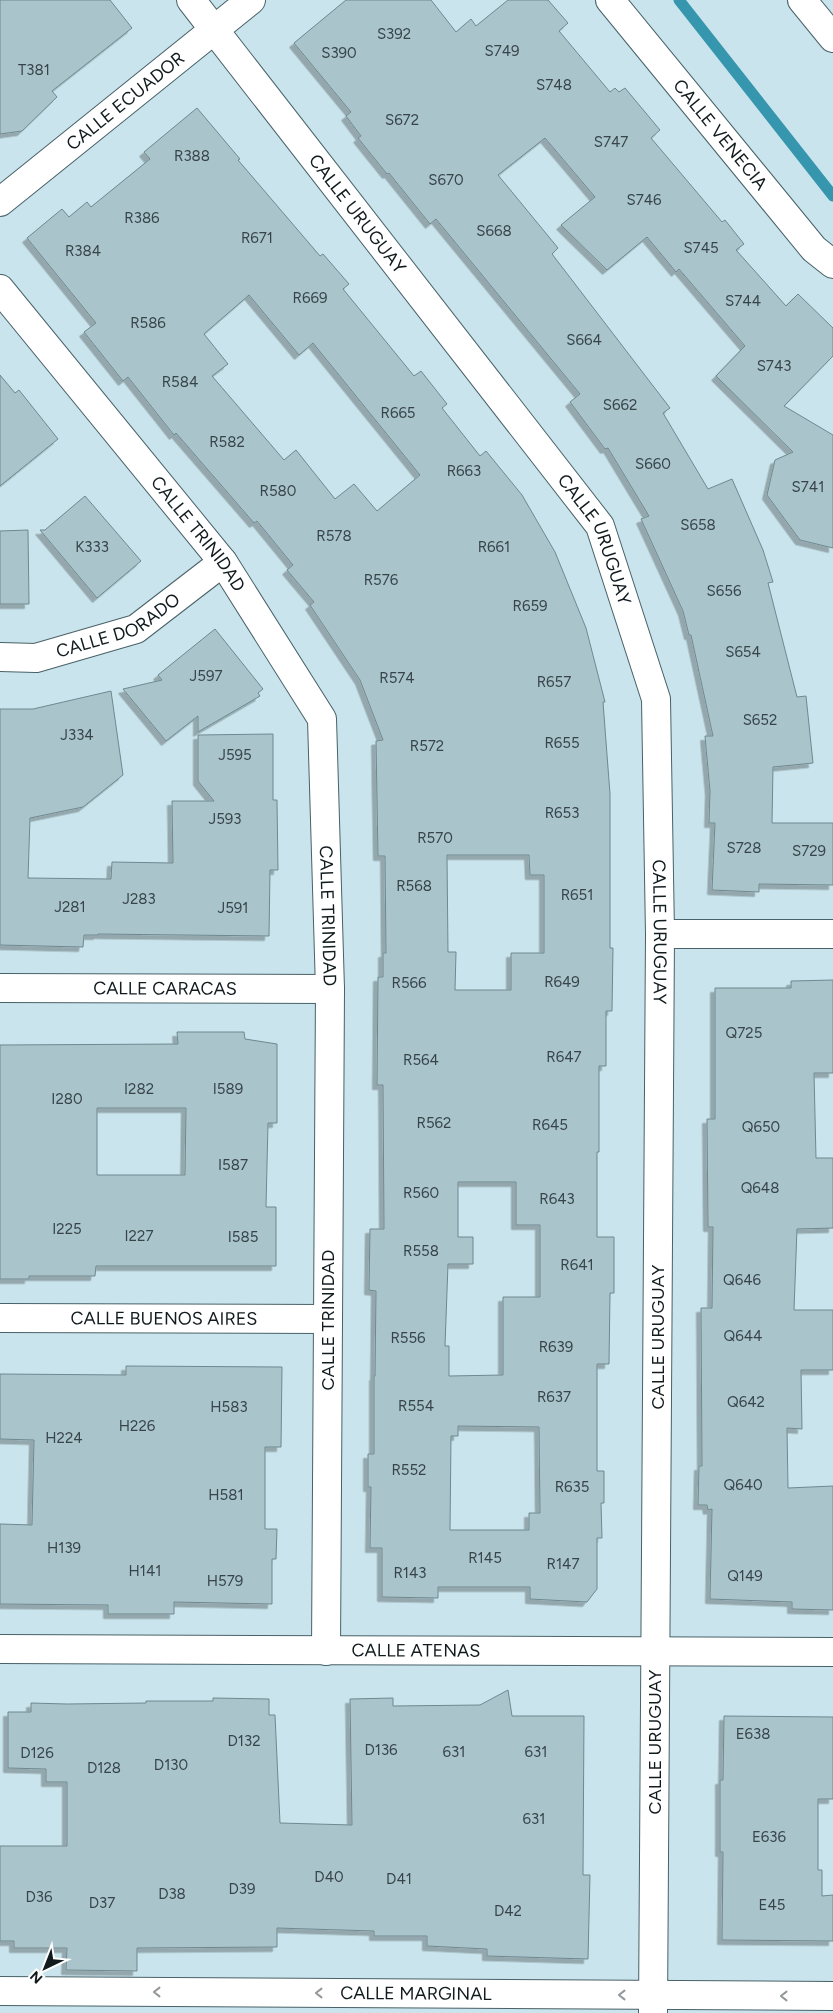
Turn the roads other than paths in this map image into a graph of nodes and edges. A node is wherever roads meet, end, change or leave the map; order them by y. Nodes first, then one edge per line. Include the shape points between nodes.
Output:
1 (191, 0) edge
2 (251, 0) edge
3 (610, 0) edge
4 (802, 0) edge
5 (215, 29) junction
6 (833, 38) edge
7 (0, 202) edge
8 (833, 264) edge
9 (0, 288) edge
10 (223, 562) junction
11 (0, 657) edge
12 (660, 934) junction
13 (833, 934) edge
14 (0, 988) edge
15 (330, 989) junction
16 (0, 1318) edge
17 (328, 1318) junction
18 (0, 1649) edge
19 (326, 1651) junction
20 (656, 1652) junction
21 (833, 1652) edge
22 (0, 1991) edge
23 (833, 1996) edge
24 (654, 2004) edge

1 - 5 street, CALLE URUGUAY
2 - 5 street, CALLE ECUADOR
3 - 8 street, CALLE VENECIA via 814,249
4 - 6 street
5 - 7 street, CALLE ECUADOR
5 - 12 street, CALLE URUGUAY via 600,526 656,699
9 - 10 street, CALLE TRINIDAD
10 - 11 street, CALLE DORADO via 136,628 36,658
10 - 15 street, CALLE TRINIDAD via 322,719
12 - 13 street
12 - 20 street, CALLE URUGUAY
14 - 15 street, CALLE CARACAS
15 - 17 street, CALLE TRINIDAD
16 - 17 street, CALLE BUENOS AIRES
17 - 19 street, CALLE TRINIDAD
18 - 19 street, CALLE ATENAS
19 - 20 street, CALLE ATENAS
20 - 21 street, CALLE ATENAS
20 - 24 street, CALLE URUGUAY
24 -> 22 street, CALLE MARGINAL
23 -> 24 street, CALLE MARGINAL

